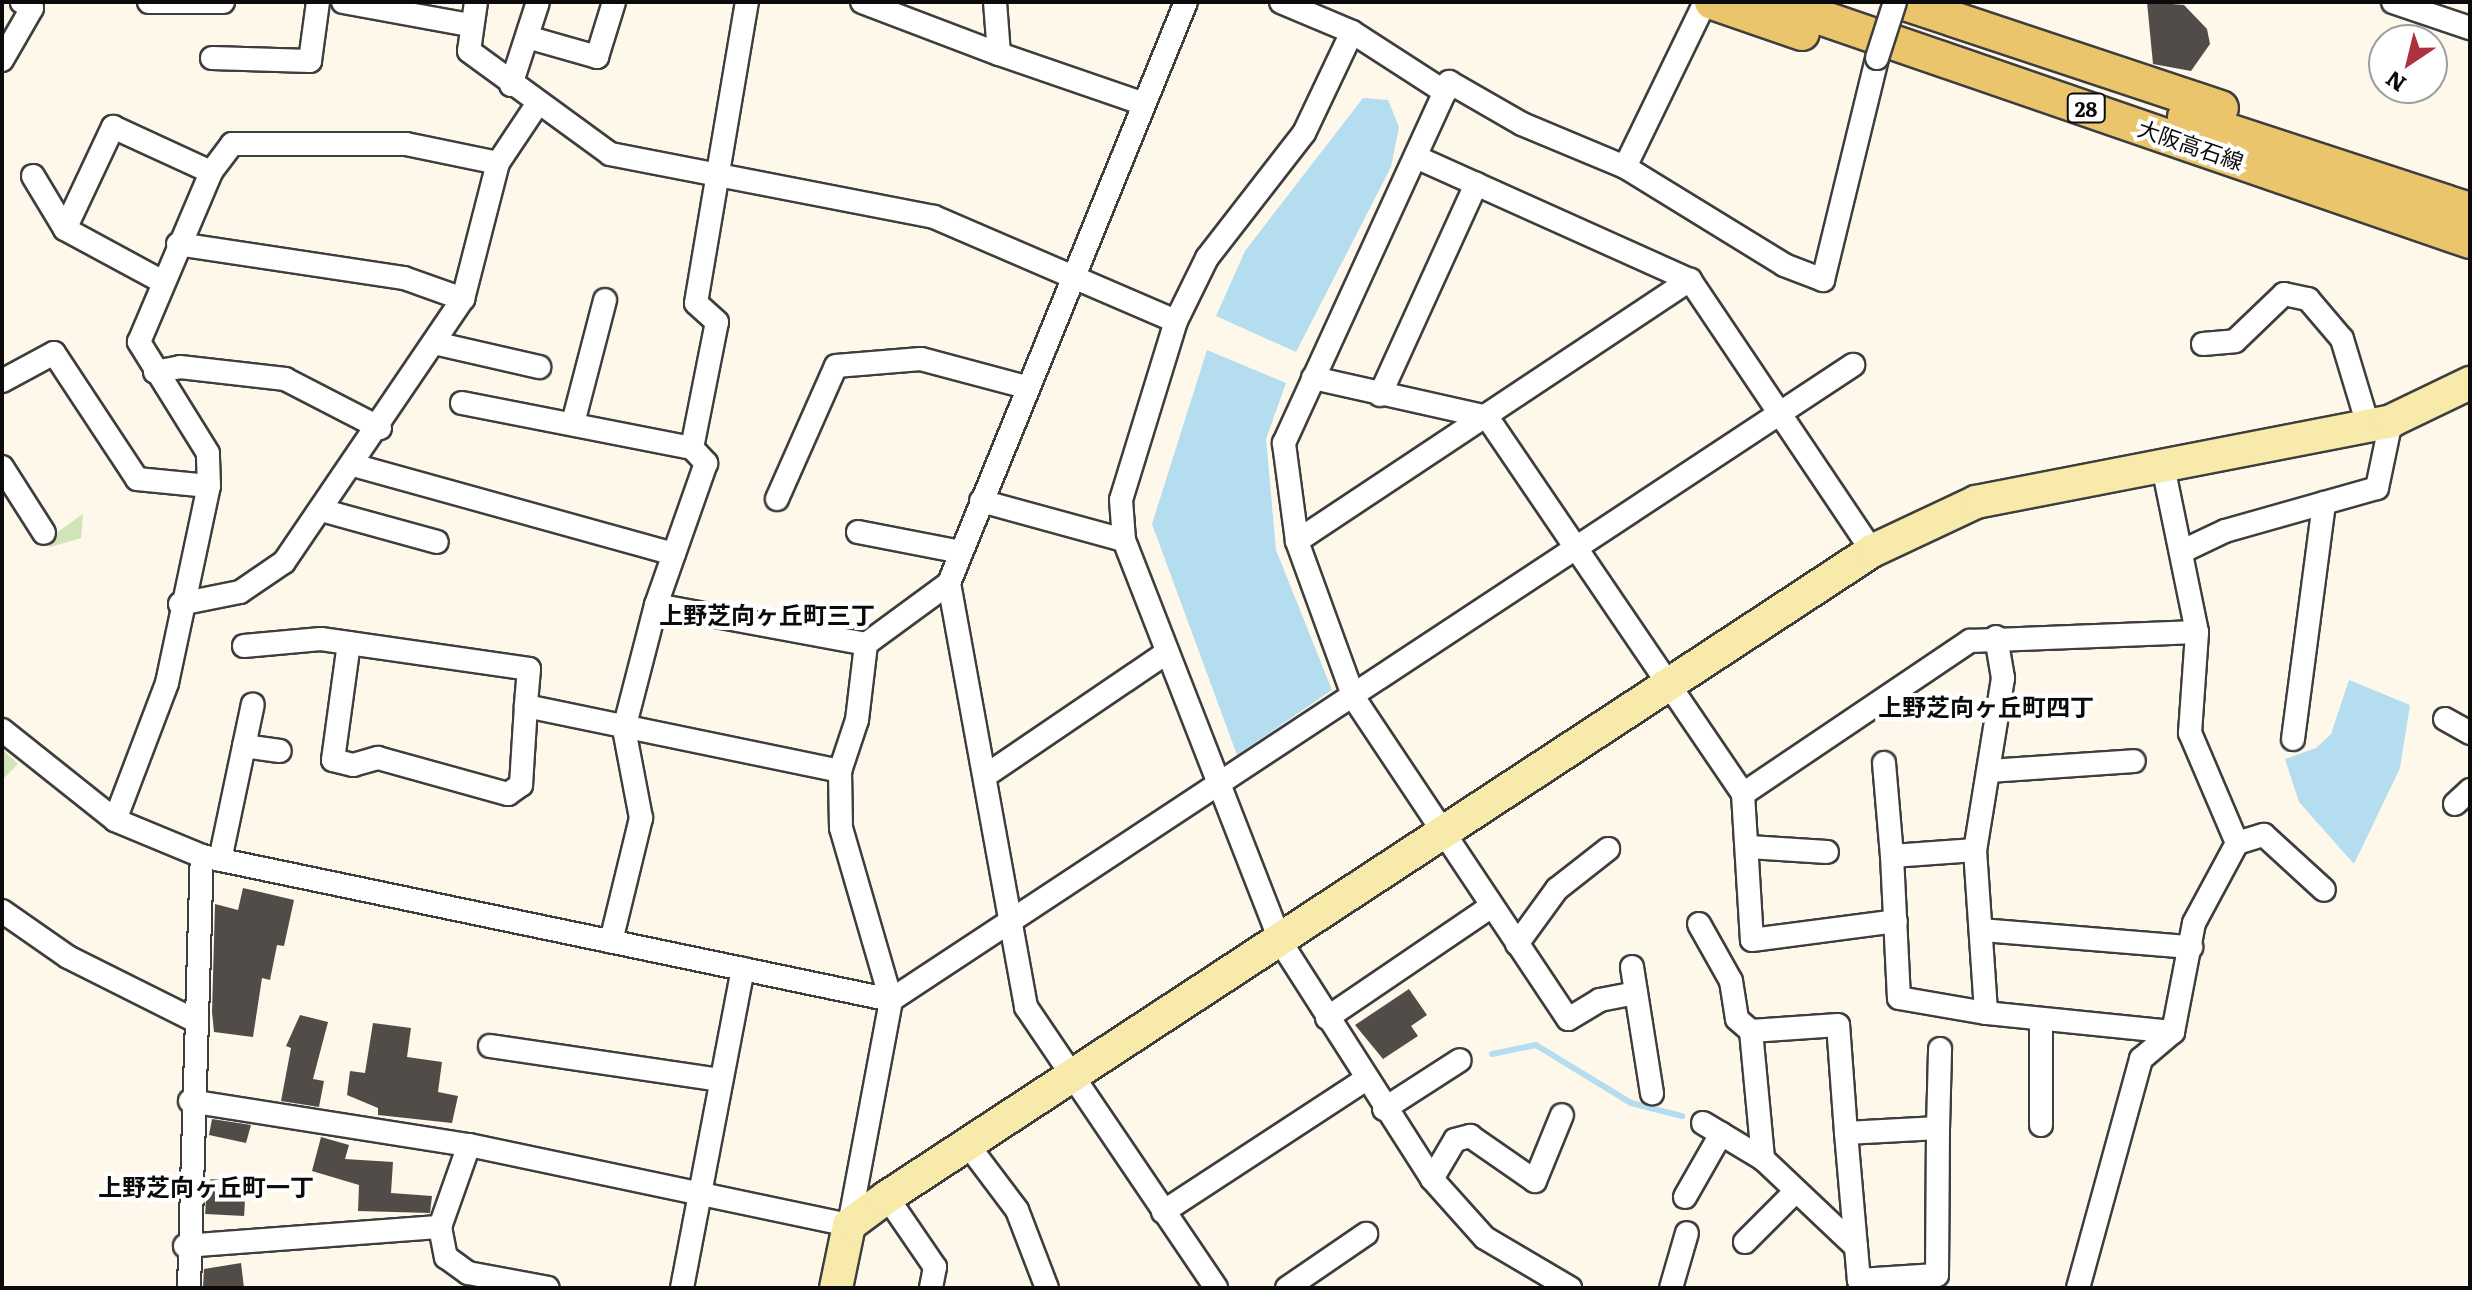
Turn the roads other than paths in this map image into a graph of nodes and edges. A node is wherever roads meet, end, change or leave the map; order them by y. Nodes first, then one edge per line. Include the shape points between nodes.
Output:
1 (22, 2) edge
2 (149, 2) edge
3 (223, 2) edge
4 (318, 2) edge
5 (343, 2) edge
6 (476, 2) edge
7 (538, 2) edge
8 (614, 2) edge
9 (747, 2) edge
10 (862, 2) edge
11 (995, 2) edge
12 (1186, 2) edge
13 (1281, 2) edge
14 (1705, 2) edge
15 (1712, 2) edge
16 (1776, 2) edge
17 (1830, 2) edge
18 (1895, 2) edge
19 (1902, 2) edge
20 (2393, 2) edge
21 (470, 25) junction
22 (2470, 28) edge
23 (1352, 32) junction
24 (527, 37) junction
25 (999, 54) junction
26 (212, 58) dead end
27 (1877, 58) junction
28 (2, 60) edge
29 (511, 85) junction
30 (1447, 87) junction
31 (1144, 104) junction
32 (536, 106) junction
33 (1416, 157) junction
34 (498, 163) junction
35 (1625, 167) junction
36 (211, 172) junction
37 (33, 176) dead end
38 (723, 177) junction
39 (1476, 184) junction
40 (2401, 202) junction
41 (2470, 210) edge
42 (65, 229) junction
43 (2470, 241) edge
44 (178, 244) junction
45 (1072, 277) junction
46 (1690, 280) junction
47 (161, 281) junction
48 (463, 299) junction
49 (605, 300) dead end
50 (1176, 321) junction
51 (434, 343) junction
52 (2203, 344) dead end
53 (1853, 365) dead end
54 (539, 367) dead end
55 (155, 372) junction
56 (1313, 378) junction
57 (2, 381) edge
58 (2470, 383) edge
59 (1026, 387) junction
60 (1380, 395) junction
61 (462, 403) dead end
62 (1778, 414) junction
63 (1487, 417) junction
64 (573, 423) junction
65 (2380, 423) junction
66 (380, 428) junction
67 (692, 448) junction
68 (353, 465) junction
69 (2163, 466) junction
70 (4, 477) edge
71 (209, 486) junction
72 (777, 499) dead end
73 (981, 501) junction
74 (2324, 503) junction
75 (321, 510) junction
76 (858, 532) dead end
77 (44, 533) dead end
78 (1124, 540) junction
79 (1297, 541) junction
80 (437, 542) dead end
81 (1578, 548) junction
82 (2185, 550) junction
83 (1872, 551) junction
84 (961, 552) junction
85 (674, 554) junction
86 (949, 583) junction
87 (180, 604) junction
88 (656, 605) junction
89 (2197, 632) junction
90 (1996, 637) junction
91 (349, 643) junction
92 (866, 644) junction
93 (244, 646) dead end
94 (1166, 653) junction
95 (1668, 685) junction
96 (1354, 698) junction
97 (253, 704) dead end
98 (526, 706) junction
99 (2445, 719) dead end
100 (624, 729) junction
101 (2, 730) edge
102 (2470, 733) edge
103 (2293, 739) dead end
104 (244, 746) junction
105 (280, 751) dead end
106 (2134, 761) dead end
107 (1884, 763) dead end
108 (840, 771) junction
109 (1989, 771) junction
110 (988, 774) junction
111 (1218, 787) junction
112 (1743, 794) junction
113 (115, 820) junction
114 (1439, 829) junction
115 (2237, 843) junction
116 (1749, 847) junction
117 (1608, 849) dead end
118 (1975, 850) junction
119 (1827, 852) dead end
120 (1892, 856) junction
121 (211, 858) junction
122 (2324, 890) dead end
123 (1492, 906) junction
124 (2, 911) edge
125 (1015, 919) junction
126 (1896, 921) junction
127 (1699, 924) dead end
128 (1982, 930) junction
129 (1752, 940) junction
130 (611, 941) junction
131 (1280, 941) junction
132 (1517, 944) junction
133 (2191, 947) junction
134 (1714, 951) junction
135 (1632, 967) dead end
136 (743, 969) junction
137 (1636, 993) junction
138 (891, 1000) junction
139 (1986, 1013) junction
140 (1327, 1018) junction
141 (194, 1020) junction
142 (2041, 1023) junction
143 (1751, 1031) junction
144 (2173, 1032) junction
145 (490, 1046) dead end
146 (1940, 1049) dead end
147 (1460, 1060) dead end
148 (1076, 1076) junction
149 (721, 1080) junction
150 (1365, 1080) junction
151 (1652, 1093) dead end
152 (190, 1101) junction
153 (1384, 1109) junction
154 (1562, 1115) dead end
155 (2041, 1125) dead end
156 (1938, 1128) junction
157 (1846, 1133) junction
158 (469, 1145) junction
159 (968, 1145) junction
160 (1763, 1159) junction
161 (1432, 1179) junction
162 (1796, 1191) junction
163 (699, 1196) junction
164 (887, 1197) junction
165 (1685, 1197) dead end
166 (1163, 1212) junction
167 (849, 1225) junction
168 (440, 1227) junction
169 (1687, 1233) dead end
170 (1366, 1234) dead end
171 (1745, 1242) dead end
172 (185, 1246) junction
173 (1856, 1247) junction
174 (458, 1278) edge
175 (1861, 1284) edge
176 (189, 1288) edge
177 (548, 1288) edge
178 (682, 1288) edge
179 (836, 1288) edge
180 (931, 1288) edge
181 (1047, 1288) edge
182 (1216, 1288) edge
183 (1287, 1288) edge
184 (1570, 1288) edge
185 (1671, 1288) edge
186 (2078, 1288) edge

1 - 28 street via 32,8
2 - 3 street
4 - 26 street via 310,61
5 - 21 street
6 - 21 street
7 - 24 street
8 - 24 street via 597,57
9 - 38 street
10 - 25 street
11 - 25 street
12 - 31 street
13 - 23 street
14 - 35 street
15 - 27 main road
16 - 40 main road, 大阪高石線 / 28
17 - 40 main road, 大阪高石線 / 28
18 - 27 street, bridge
19 - 40 main road via 2351,151
20 - 22 street
21 - 29 street via 469,51
23 - 30 street
23 - 50 street via 1304,133 1207,258
24 - 29 street
25 - 31 street
27 - 35 street via 1823,280 1784,265
27 - 40 main road via 2304,206
29 - 32 street
30 - 33 street
30 - 35 street
31 - 45 street
32 - 34 street
32 - 38 street via 610,154
33 - 39 street
33 - 56 street
34 - 36 street via 406,144 232,144
34 - 48 street
36 - 42 street via 113,127
36 - 44 street
37 - 42 street
38 - 45 street via 934,217
38 - 67 street via 696,303 717,322
39 - 46 street
39 - 60 street
40 - 41 main road, 大阪高石線 / 28
40 - 43 main road, 大阪高石線 / 28
42 - 47 street
44 - 47 street
44 - 48 street via 404,278
45 - 50 street
45 - 59 street
46 - 62 street
46 - 63 street
47 - 55 street via 139,342
48 - 51 street
49 - 64 street
50 - 78 street via 1121,500
51 - 54 street
51 - 66 street
52 - 65 street via 2235,341 2284,294 2308,299 2342,339
53 - 62 street
55 - 66 street via 180,367 285,379
55 - 71 street via 208,453
56 - 60 street
56 - 79 street via 1284,443
57 - 71 street via 54,353 137,479
58 - 65 street
59 - 72 street via 921,359 836,366
59 - 73 street
60 - 63 street
61 - 64 street
62 - 81 street
62 - 83 street
63 - 79 street
63 - 81 street
64 - 67 street
65 - 69 street
65 - 74 street via 2377,488
66 - 68 street
67 - 85 street via 706,463
68 - 75 street
68 - 85 street
69 - 82 street
69 - 83 street via 1976,502
70 - 77 street
71 - 87 street
73 - 78 street
73 - 84 street
74 - 82 street
74 - 103 street
75 - 80 street
75 - 87 street via 284,562 240,592
76 - 84 street
78 - 94 street
79 - 96 street
81 - 95 street
81 - 96 street
82 - 89 street
83 - 95 street
84 - 86 street
85 - 88 street
86 - 92 street
86 - 110 street
87 - 113 street via 167,683
88 - 92 street
88 - 100 street
89 - 90 street
89 - 115 street via 2190,733
90 - 109 street via 2003,678
90 - 112 street via 1970,641
91 - 93 street
91 - 98 street via 529,669
91 - 98 street via 333,760 353,765 378,758 508,794 521,785
92 - 108 street via 857,720
94 - 110 street
94 - 111 street
95 - 112 street
95 - 114 street
96 - 111 street
96 - 114 street
97 - 104 street
98 - 100 street
99 - 102 street
100 - 108 street
100 - 130 street via 641,818
101 - 113 street
104 - 105 street
104 - 121 street
106 - 109 street
107 - 120 street
108 - 138 street via 841,828
109 - 118 street
110 - 125 street
111 - 125 street
111 - 131 street
112 - 116 street
113 - 121 street
114 - 123 street
114 - 131 street
115 - 122 street via 2264,835
115 - 133 street via 2194,923
116 - 119 street
116 - 129 street
117 - 132 street via 1557,889
118 - 120 street
118 - 128 street
120 - 126 street
121 - 130 street
121 - 141 street
123 - 132 street
123 - 140 street
124 - 141 street via 68,957
125 - 138 street
125 - 148 street via 1026,1007
126 - 129 street
126 - 139 street via 1899,998
127 - 134 street
128 - 133 street
128 - 139 street
129 - 134 street
130 - 136 street
131 - 140 street
131 - 148 street
132 - 137 street via 1568,1019 1600,1000
133 - 144 street
134 - 143 street via 1731,981 1737,1019
135 - 137 street
136 - 138 street
136 - 149 street
137 - 151 street
138 - 167 street
139 - 142 street
140 - 150 street
141 - 152 street
142 - 144 street
142 - 155 street
143 - 157 street via 1838,1025
143 - 160 street
144 - 186 street via 2141,1059
145 - 149 street
146 - 156 street
147 - 153 street
148 - 159 street
148 - 166 street
149 - 163 street
150 - 153 street
150 - 166 street
152 - 158 street
152 - 172 street
153 - 161 street
154 - 161 street via 1535,1181 1470,1136 1455,1140
156 - 157 street
156 - 175 street via 1937,1275
157 - 173 street
158 - 163 street
158 - 168 street
159 - 164 street
159 - 181 street via 1017,1210
160 - 162 street
160 - 165 street via 1712,1128
161 - 184 street via 1485,1238
162 - 171 street
162 - 173 street
163 - 167 street
163 - 178 street
164 - 167 street
164 - 180 street via 935,1267
166 - 182 street
167 - 179 street
168 - 172 street
168 - 174 street via 446,1257
169 - 185 street
170 - 183 street
172 - 176 street
173 - 175 street
174 - 177 street

